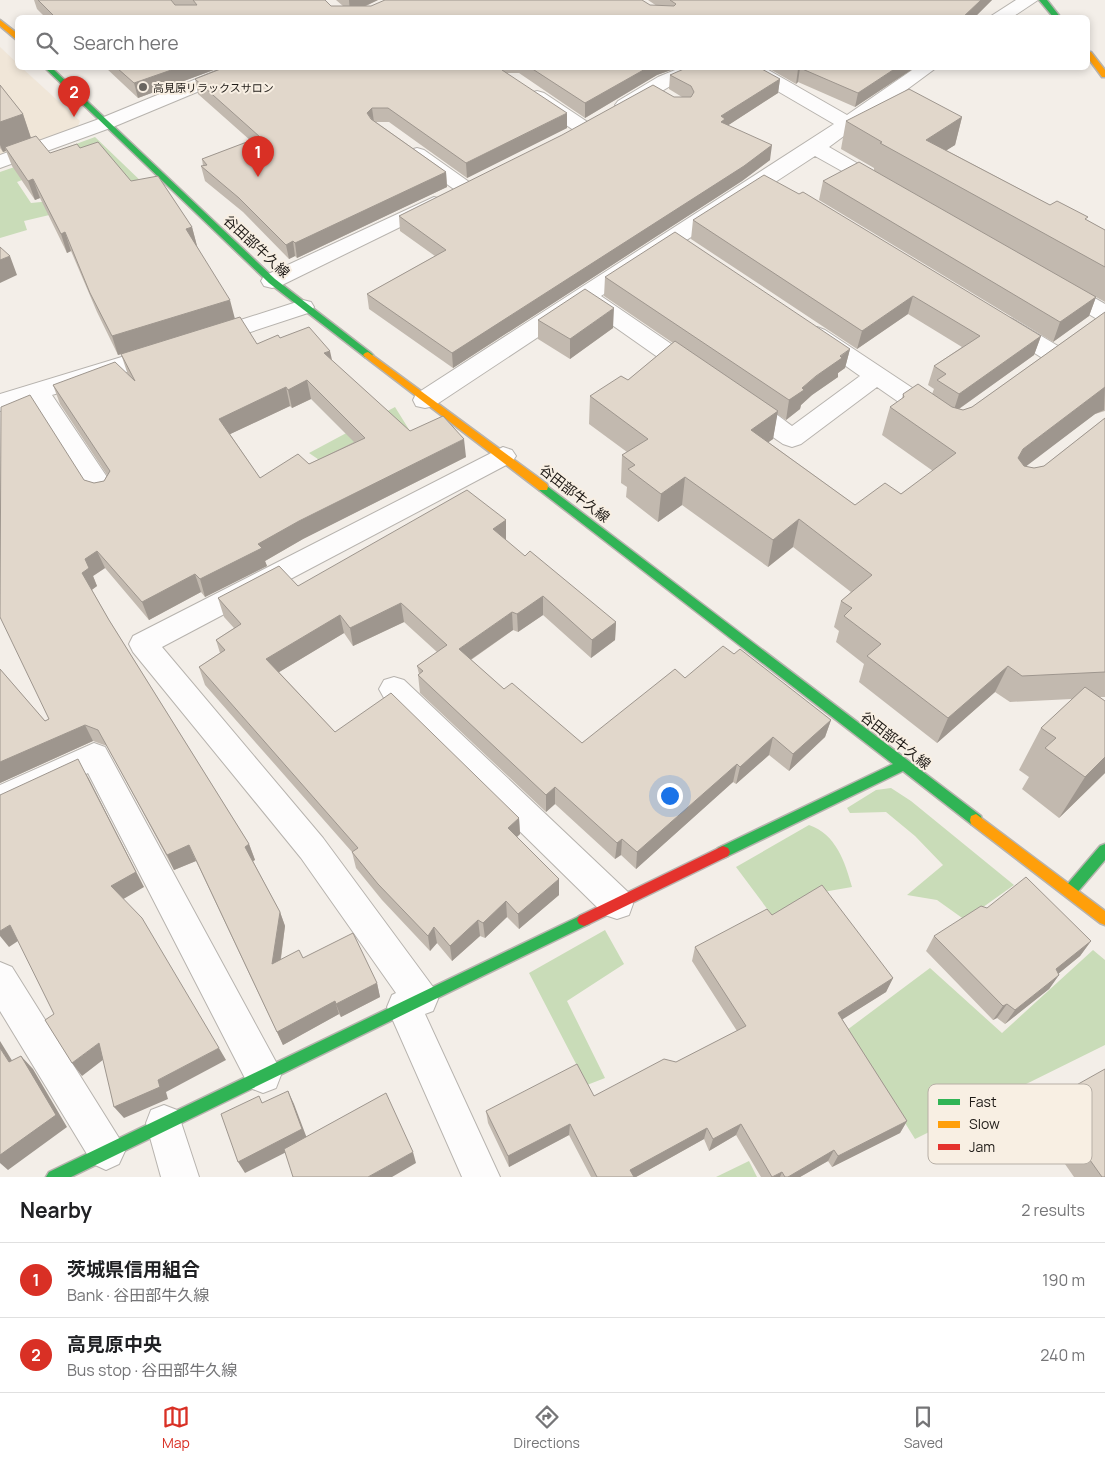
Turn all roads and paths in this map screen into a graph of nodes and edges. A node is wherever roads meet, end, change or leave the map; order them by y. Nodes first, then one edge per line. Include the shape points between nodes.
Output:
1 (1030, 0) edge
2 (1043, 0) edge
3 (1002, 15) edge
4 (1056, 15) edge
5 (0, 23) edge
6 (15, 36) edge
7 (1090, 56) edge
8 (50, 70) edge
9 (233, 70) edge
10 (691, 70) edge
11 (755, 70) edge
12 (925, 70) edge
13 (1105, 75) edge
14 (519, 85) edge
15 (106, 123) junction
16 (848, 124) junction
17 (404, 144) edge
18 (815, 148) junction
19 (0, 162) edge
20 (900, 196) edge
21 (1045, 279) edge
22 (272, 282) junction
23 (586, 297) junction
24 (302, 307) junction
25 (987, 313) edge
26 (1100, 320) edge
27 (796, 321) edge
28 (1054, 355) edge
29 (877, 375) junction
30 (38, 392) junction
31 (426, 400) junction
32 (0, 403) edge
33 (953, 427) edge
34 (502, 456) junction
35 (102, 490) edge
36 (394, 689) dead end
37 (903, 765) junction
38 (0, 800) edge
39 (1105, 850) edge
40 (1070, 891) junction
41 (617, 904) junction
42 (1105, 918) edge
43 (0, 979) edge
44 (413, 1003) junction
45 (263, 1076) junction
46 (164, 1123) junction
47 (106, 1152) junction
48 (54, 1177) edge
49 (180, 1177) edge
50 (482, 1177) edge

1 - 3 street
2 - 4 main road
5 - 6 main road
7 - 13 main road
8 - 15 main road, 谷田部牛久線
9 - 15 street
10 - 14 street via 660,93 592,125
11 - 16 street
12 - 16 street
15 - 19 street
15 - 22 main road, 谷田部牛久線
16 - 18 street
17 - 22 street via 474,184
18 - 20 street
18 - 23 street via 775,184 683,245
21 - 26 street
22 - 24 main road, 谷田部牛久線
23 - 29 street via 792,438
23 - 31 street
24 - 30 street
24 - 31 main road, 谷田部牛久線
25 - 28 street
27 - 29 street
29 - 33 street
30 - 32 street
30 - 35 street
31 - 34 main road, 谷田部牛久線
34 - 37 main road, 谷田部牛久線
34 - 44 street via 142,644 312,848
36 - 41 street
37 - 40 main road, 谷田部牛久線
37 - 41 main road
38 - 45 street via 94,756
39 - 40 main road
40 - 42 main road, 谷田部牛久線
41 - 44 main road
43 - 47 street
44 - 45 main road
44 - 50 street
45 - 46 main road
46 - 47 main road
46 - 49 street
47 - 48 main road

